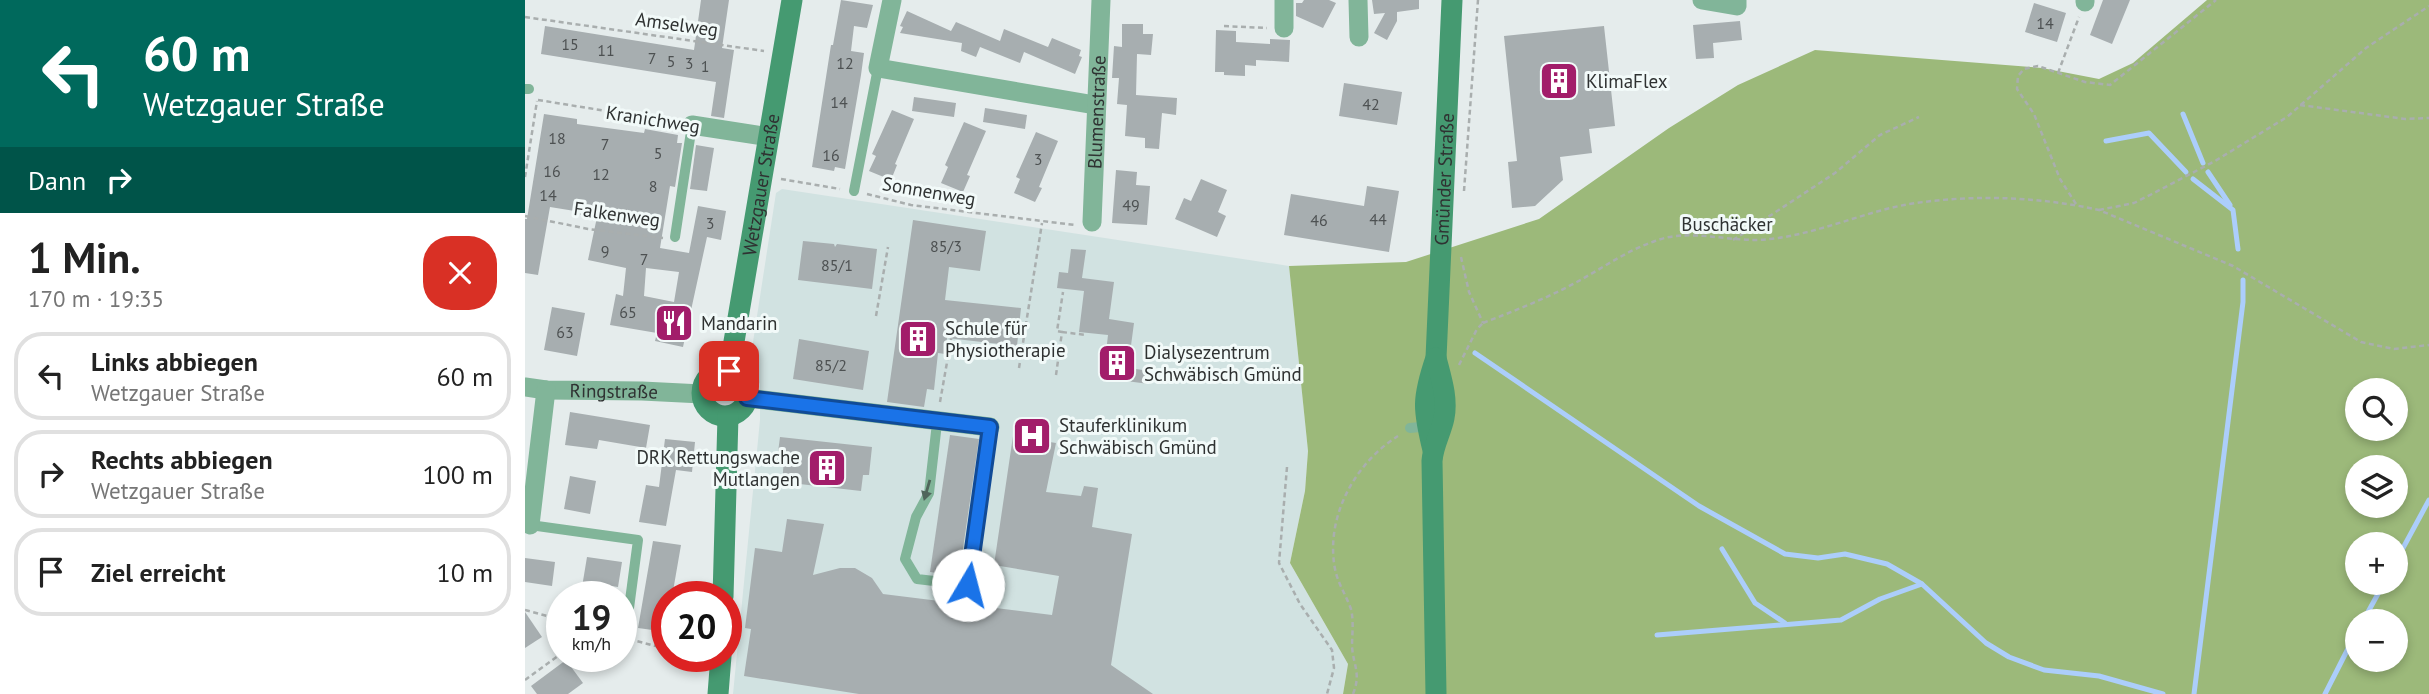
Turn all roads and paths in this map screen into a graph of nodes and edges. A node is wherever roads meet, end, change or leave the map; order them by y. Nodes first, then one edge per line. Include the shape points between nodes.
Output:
1 (792, 0) edge
2 (891, 0) edge
3 (1101, 0) edge
4 (1284, 0) edge
5 (1358, 0) edge
6 (1452, 0) edge
7 (1478, 0) edge
8 (1702, 0) edge
9 (2216, 0) edge
10 (2085, 1) edge
11 (1737, 3) edge
12 (2429, 6) edge
13 (525, 17) edge
14 (1224, 26) dead end
15 (1284, 28) joint
16 (1359, 37) dead end
17 (783, 53) junction
18 (878, 68) junction
19 (2058, 73) junction
20 (1095, 105) junction
21 (2300, 105) junction
22 (1919, 117) dead end
23 (2429, 118) edge
24 (692, 125) junction
25 (769, 137) junction
26 (763, 176) junction
27 (525, 177) edge
28 (854, 191) junction
29 (1464, 192) dead end
30 (2076, 204) junction
31 (2099, 210) junction
32 (525, 216) edge
33 (1042, 222) junction
34 (1092, 222) joint
35 (675, 237) joint
36 (1733, 240) junction
37 (888, 247) dead end
38 (1460, 251) dead end
39 (1063, 292) dead end
40 (876, 316) dead end
41 (1483, 323) junction
42 (1062, 332) junction
43 (952, 334) dead end
44 (1086, 335) dead end
45 (2429, 345) edge
46 (1019, 368) dead end
47 (729, 371) junction
48 (1056, 375) dead end
49 (1441, 384) junction
50 (525, 387) edge
51 (546, 390) junction
52 (702, 394) junction
53 (747, 398) junction
54 (728, 416) junction
55 (937, 423) junction
56 (990, 427) joint
57 (1426, 427) junction
58 (1287, 467) dead end
59 (530, 525) joint
60 (633, 581) edge
61 (723, 581) edge
62 (525, 610) edge
63 (546, 616) edge
64 (546, 665) edge
65 (719, 672) edge
66 (525, 680) edge
67 (718, 694) edge
68 (1327, 694) edge
69 (1353, 694) edge
70 (1436, 694) edge

1 - 17 street, Wetzgauer Straße
2 - 18 street
3 - 20 street, Blumenstraße
4 - 15 street
5 - 16 street
6 - 49 street, Gmünder Straße via 1436,358
7 - 29 path
8 - 11 street
9 - 19 path via 2111,85
10 - 19 path
12 - 21 path via 2366,48
13 - 17 path, Amselweg
14 - 15 path
17 - 25 street, Wetzgauer Straße
18 - 20 street
18 - 28 lane
19 - 30 path via 2038,66 2024,69 2017,89 2034,114 2060,179
20 - 34 street, Blumenstraße
21 - 23 path
21 - 31 path via 2235,149 2152,194
22 - 36 path via 1880,135 1835,173
24 - 25 street, Kranichweg
24 - 27 path, Kranichweg via 538,100
24 - 35 lane, Falkenweg
25 - 26 street, Wetzgauer Straße
26 - 28 path, Sonnenweg
26 - 47 street, Wetzgauer Straße
28 - 33 path, Sonnenweg via 911,205
30 - 31 path, Buschäcker
30 - 36 path, Buschäcker via 1948,200 1903,205 1797,236
31 - 45 path, Buschäcker via 2234,266 2361,342 2394,349
32 - 35 path, Falkenweg via 588,229
33 - 34 path, Sonnenweg via 1084,226
33 - 46 path
36 - 41 path, Buschäcker via 1697,236 1657,240 1533,304
37 - 40 path
38 - 41 path via 1469,292
39 - 42 path via 1057,331
41 - 49 path
42 - 44 path
42 - 48 path
43 - 55 path
47 - 52 street via 710,376
47 - 53 street via 746,384
49 - 57 street, Gmünder Straße via 1425,405
50 - 51 street, Ringstraße
51 - 52 street, Ringstraße
51 - 59 street
52 - 54 street via 707,409
53 - 54 street via 741,410
53 - 55 street
54 - 61 street
55 - 56 street
55 -> 56 lane via 929,493 916,517 905,559 917,579 968,585
57 - 69 path via 1381,446 1362,467 1333,532 1335,568 1353,625 1358,682
57 - 70 street, Gmünder Straße via 1433,450
58 - 68 path via 1279,563 1332,650 1334,668
59 - 60 lane via 638,541
62 - 63 path
64 - 66 path
65 - 67 street

